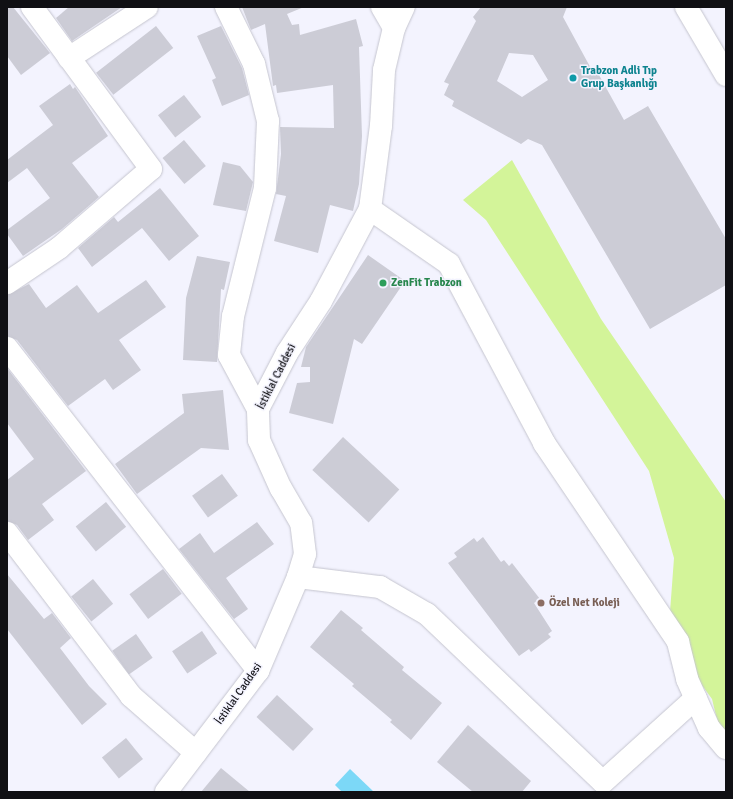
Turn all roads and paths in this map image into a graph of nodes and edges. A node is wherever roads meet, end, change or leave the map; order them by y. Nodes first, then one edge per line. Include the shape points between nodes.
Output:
1 (32, 7) edge
2 (147, 7) edge
3 (226, 7) edge
4 (382, 7) edge
5 (404, 7) edge
6 (686, 7) edge
7 (394, 28) junction
8 (69, 58) junction
9 (726, 75) edge
10 (370, 209) junction
11 (7, 283) edge
12 (7, 348) edge
13 (258, 409) junction
14 (7, 534) edge
15 (298, 578) junction
16 (258, 671) junction
17 (696, 698) junction
18 (726, 748) edge
19 (196, 753) junction
20 (166, 792) edge

1 - 8 street
2 - 8 street
3 - 13 street via 254,64 268,121 265,188 233,316 229,355
4 - 7 street
5 - 7 street, İstiklal Caddesi
6 - 9 street
7 - 10 street, İstiklal Caddesi via 384,70 381,126
8 - 11 street via 151,170 59,248
10 - 13 street, İstiklal Caddesi via 328,289 287,353
10 - 17 street via 449,264 544,443 678,642 687,679
12 - 16 street
13 - 15 street, İstiklal Caddesi via 260,440 281,489 301,523 305,554
14 - 19 street via 131,696
15 - 16 street, İstiklal Caddesi
15 - 17 street via 380,587 427,614 603,782
16 - 19 street, İstiklal Caddesi
17 - 18 street via 709,728
19 - 20 street, İstiklal Caddesi

